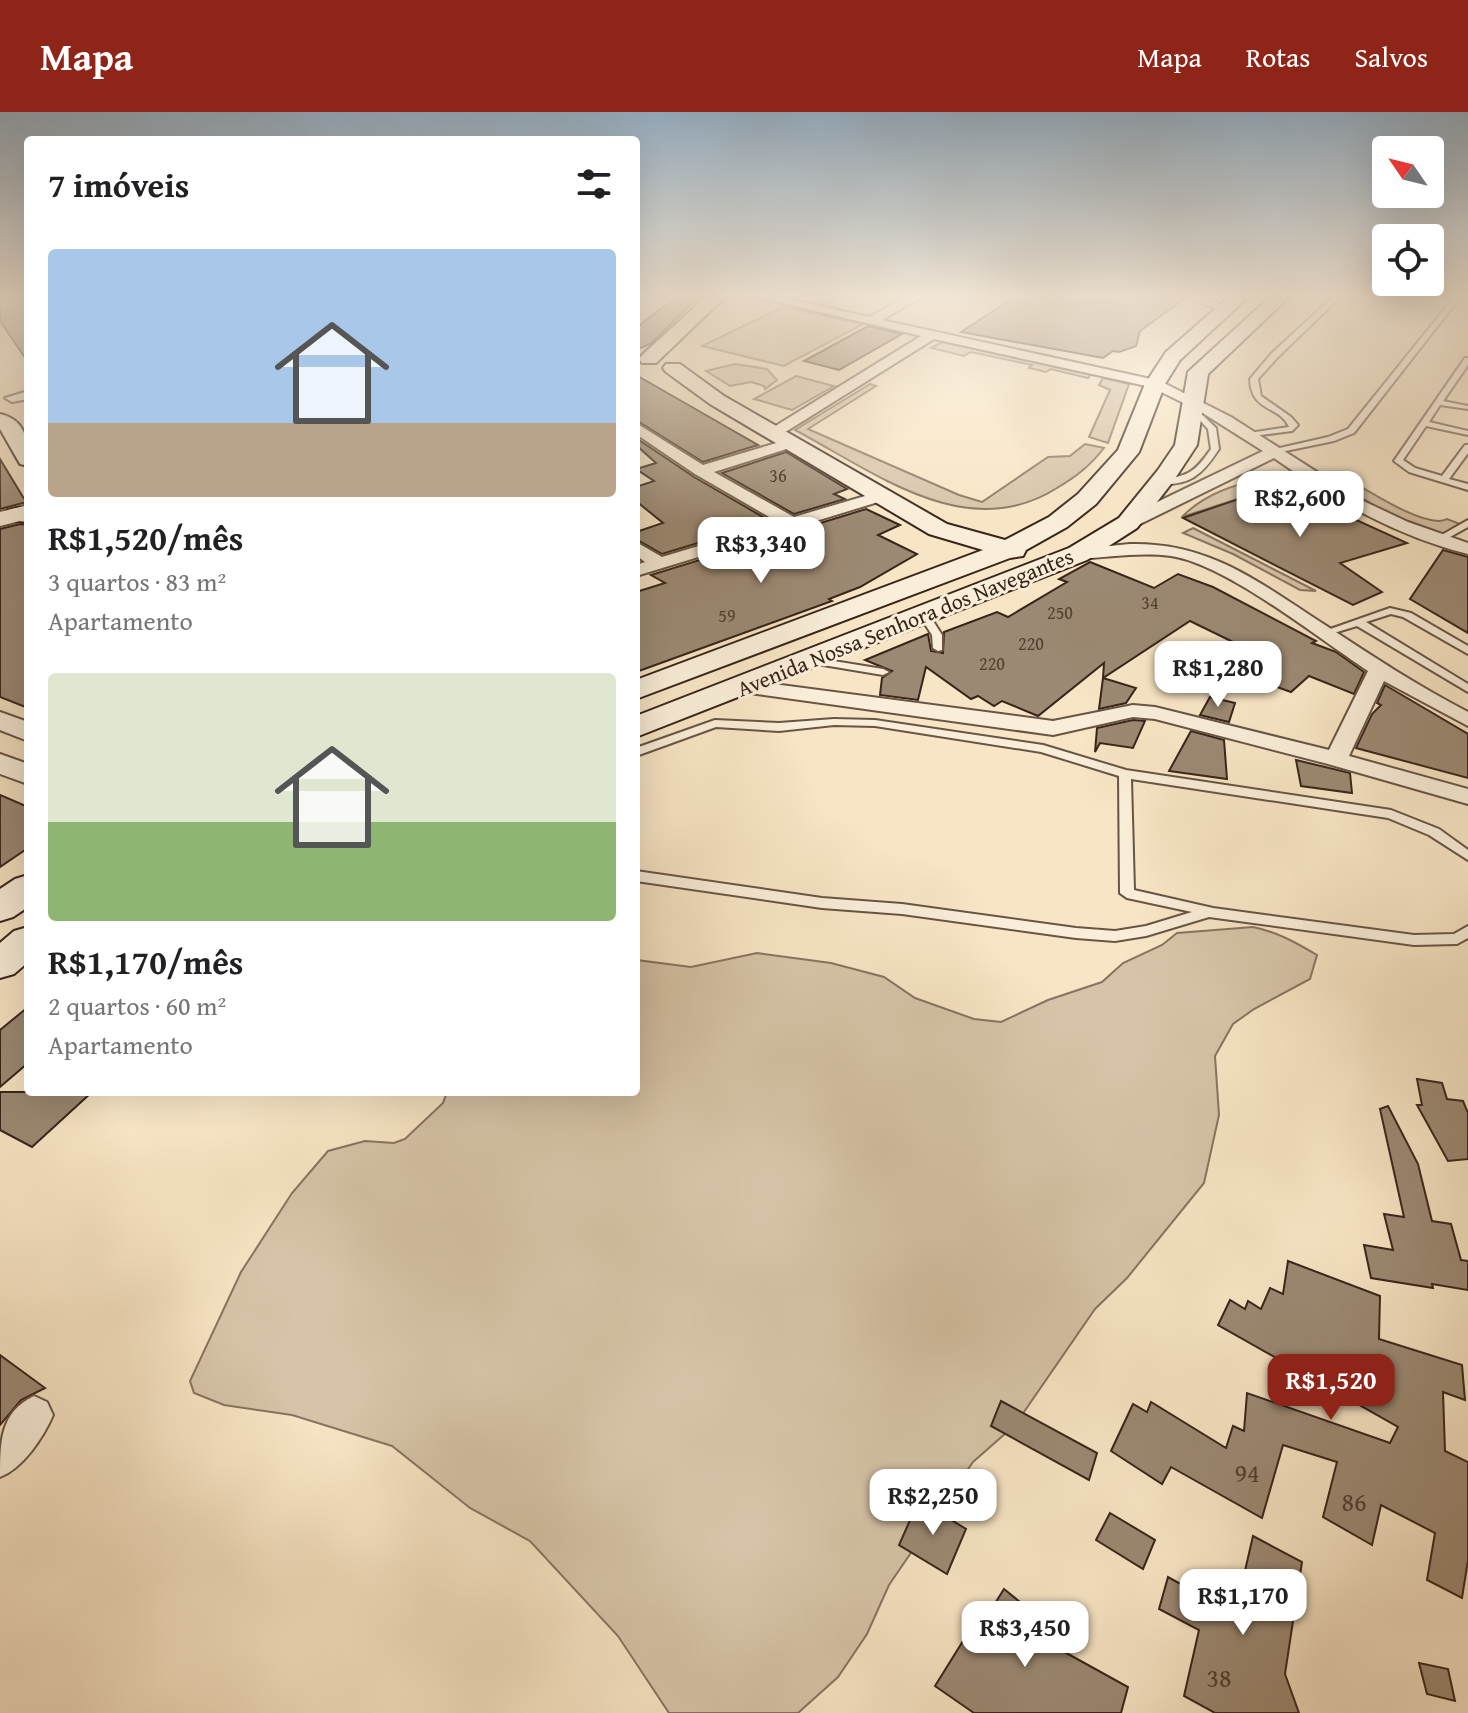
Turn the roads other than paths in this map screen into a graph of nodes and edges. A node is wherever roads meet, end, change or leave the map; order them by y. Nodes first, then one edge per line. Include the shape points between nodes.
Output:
1 (658, 371) edge
2 (658, 371) edge
3 (880, 371) edge
4 (1094, 371) edge
5 (1164, 371) edge
6 (1199, 371) edge
7 (1261, 371) edge
8 (1399, 371) edge
9 (1461, 371) edge
10 (1454, 381) junction
11 (1155, 384) junction
12 (1468, 384) edge
13 (717, 400) junction
14 (1442, 400) junction
15 (1193, 403) junction
16 (9, 404) edge
17 (1467, 405) edge
18 (1424, 423) junction
19 (640, 431) edge
20 (1468, 431) edge
21 (1249, 435) junction
22 (783, 438) junction
23 (24, 447) edge
24 (1468, 447) edge
25 (1274, 452) junction
26 (701, 471) junction
27 (1444, 480) junction
28 (1468, 487) edge
29 (882, 496) junction
30 (1087, 499) junction
31 (910, 512) junction
32 (791, 523) junction
33 (1128, 523) junction
34 (1468, 523) edge
35 (938, 529) junction
36 (1438, 540) junction
37 (1468, 549) edge
38 (640, 550) edge
39 (1004, 551) junction
40 (1078, 554) junction
41 (659, 564) junction
42 (640, 570) edge
43 (944, 575) junction
44 (924, 615) junction
45 (1358, 622) junction
46 (1324, 633) junction
47 (938, 648) dead end
48 (1468, 651) edge
49 (808, 660) junction
50 (1379, 670) junction
51 (883, 672) dead end
52 (743, 686) junction
53 (640, 689) edge
54 (1468, 689) edge
55 (0, 720) edge
56 (1468, 720) edge
57 (640, 725) edge
58 (24, 730) edge
59 (640, 751) edge
60 (1336, 759) junction
61 (0, 763) edge
62 (24, 773) edge
63 (1125, 774) junction
64 (1468, 797) edge
65 (1468, 856) edge
66 (640, 877) edge
67 (24, 891) edge
68 (0, 908) edge
69 (1209, 912) junction
70 (1468, 931) edge
71 (24, 947) edge
72 (0, 964) edge
73 (34, 1415) dead end
74 (0, 1458) edge

1 - 13 main road
2 - 13 main road
3 - 22 street
4 - 11 street
5 - 11 main road
6 - 15 main road, Avenida Nossa Senhora dos Navegantes
7 - 21 lane via 1254,379 1255,396 1294,425
8 - 25 lane via 1351,431
9 - 10 lane
10 - 12 lane
10 - 14 lane
11 - 15 street
11 - 30 main road, Avenida Nossa Senhora dos Navegantes via 1128,452
13 - 22 main road
14 - 17 lane
14 - 18 lane
15 - 21 street
15 - 33 main road, Avenida Nossa Senhora dos Navegantes via 1186,445
16 - 23 main road
18 - 20 lane
18 - 27 lane via 1398,461
19 - 26 street
21 - 25 street
22 - 26 street
22 - 29 main road
24 - 27 lane
25 - 33 street
25 - 36 street via 1341,496
26 - 32 street
27 - 28 lane
29 - 31 main road
29 - 32 street
30 - 31 main road via 1005,521 969,523
30 - 39 main road, Avenida Nossa Senhora dos Navegantes via 1058,522
31 - 35 main road
32 - 41 street
33 - 40 main road, Avenida Nossa Senhora dos Navegantes
34 - 36 lane
35 - 39 main road
35 - 43 main road
36 - 37 street
38 - 41 street
39 - 40 main road
39 - 43 main road, Avenida Nossa Senhora dos Navegantes
40 - 44 main road, Avenida Nossa Senhora dos Navegantes
40 - 46 street via 1146,549 1183,553 1223,569
41 - 42 street
43 - 53 main road, Avenida Nossa Senhora dos Navegantes
44 - 47 lane via 937,635
44 - 49 main road, Avenida Nossa Senhora dos Navegantes
45 - 46 lane
45 - 48 lane via 1398,612
45 - 54 lane
46 - 50 street
49 - 51 lane
49 - 52 main road, Avenida Nossa Senhora dos Navegantes
50 - 56 street
50 - 60 street
52 - 57 main road, Avenida Nossa Senhora dos Navegantes
52 - 60 street via 1053,728 1133,711 1155,713
55 - 58 street
59 - 63 lane via 715,723 875,723 1043,749
60 - 64 street
61 - 62 street
63 - 65 lane via 1391,814 1434,832
63 - 69 lane via 1127,893
66 - 69 lane via 1115,936
67 - 68 main road
69 - 70 lane via 1414,940 1457,939
71 - 72 main road
73 - 74 street

